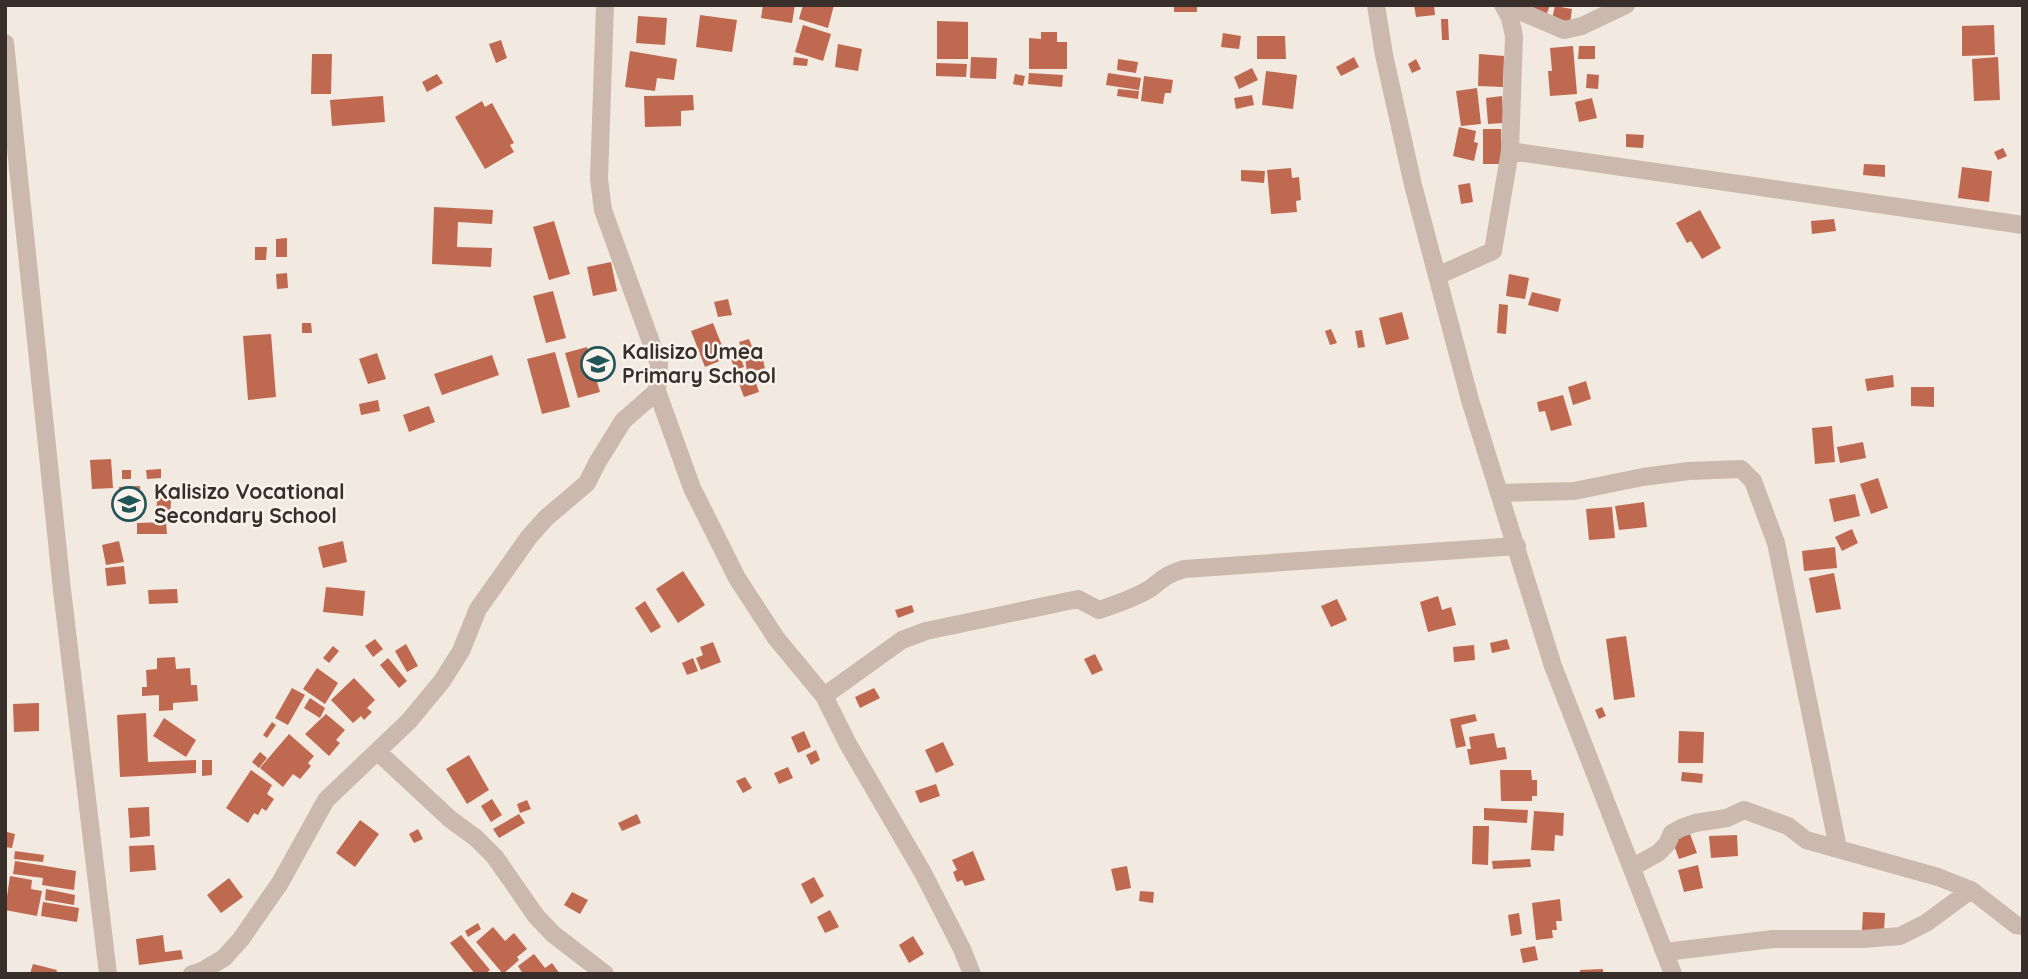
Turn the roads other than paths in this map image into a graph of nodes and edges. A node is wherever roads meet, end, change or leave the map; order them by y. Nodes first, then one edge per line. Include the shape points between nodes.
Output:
1 (605, 5) edge
2 (1376, 5) edge
3 (1504, 5) edge
4 (1626, 5) edge
5 (5, 43) edge
6 (1510, 150) junction
7 (2023, 225) edge
8 (1437, 276) junction
9 (657, 391) junction
10 (1500, 494) junction
11 (1517, 546) junction
12 (824, 696) junction
13 (378, 752) junction
14 (1838, 848) junction
15 (1633, 867) junction
16 (1971, 890) junction
17 (2023, 926) edge
18 (1665, 951) junction
19 (970, 973) edge
20 (108, 974) edge
21 (192, 974) edge
22 (604, 974) edge
23 (1673, 974) edge

1 - 9 street via 599,179 603,210 659,364
2 - 8 street via 1410,175
3 - 4 street via 1564,30
3 - 6 street via 1514,36
5 - 20 street
6 - 7 street
6 - 8 street via 1493,251
8 - 10 street
9 - 12 street via 692,488 737,578 776,638
9 - 13 street via 622,421 587,483 528,537 478,609 461,651 442,681
10 - 11 street
10 - 14 street via 1574,491 1689,471 1741,469 1753,481 1776,543
11 - 12 street via 1184,569 1099,610 1078,599 926,631 902,640
11 - 15 street via 1553,666
12 - 19 street via 923,873
13 - 21 street via 326,800 280,883 241,939 224,958
13 - 22 street via 476,838 536,916
14 - 15 street via 1806,839 1788,825 1744,810 1681,828 1658,853
14 - 16 street
15 - 18 street
16 - 17 street
16 - 18 street via 1900,936 1773,939
18 - 23 street

